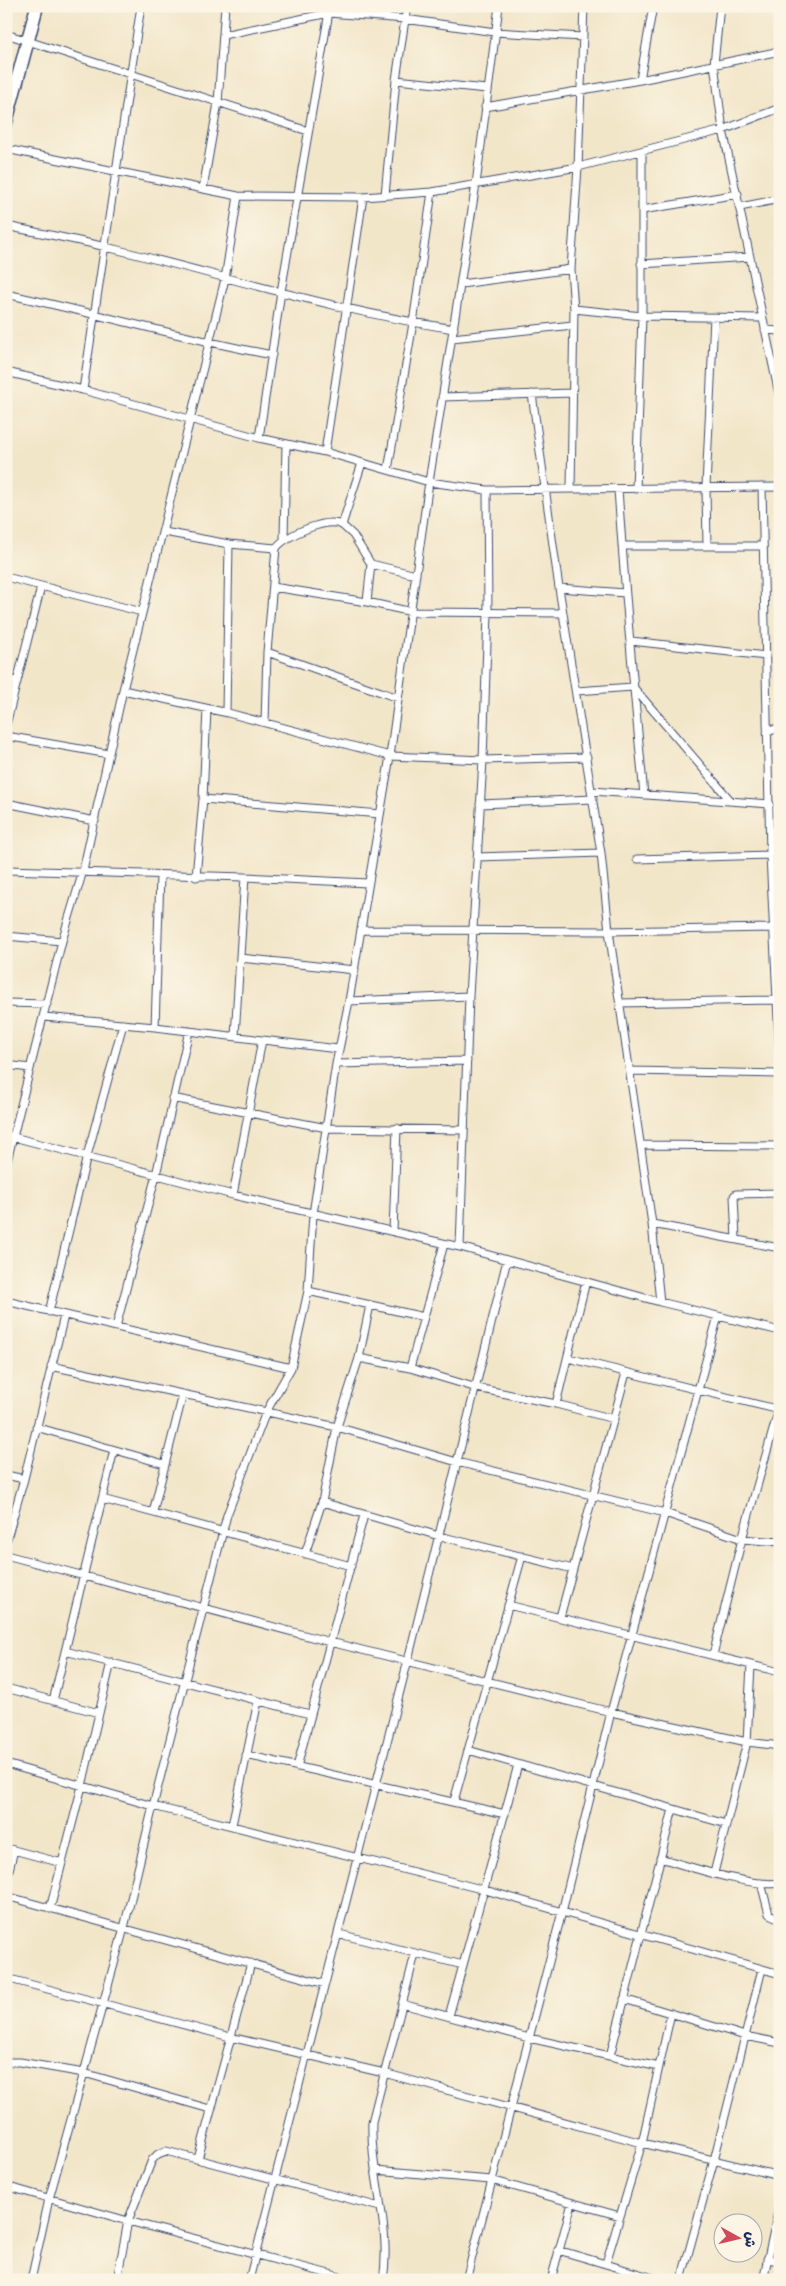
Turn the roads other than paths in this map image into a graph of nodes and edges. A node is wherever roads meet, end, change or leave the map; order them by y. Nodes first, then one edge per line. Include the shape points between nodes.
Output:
1 (37, 6) edge
2 (141, 6) edge
3 (225, 6) edge
4 (407, 6) edge
5 (499, 6) edge
6 (584, 6) edge
7 (653, 6) edge
8 (720, 6) edge
9 (329, 10) edge
10 (405, 19) junction
11 (495, 32) junction
12 (6, 34) edge
13 (223, 35) junction
14 (583, 37) junction
15 (28, 42) junction
16 (780, 52) edge
17 (714, 64) junction
18 (132, 74) junction
19 (396, 80) junction
20 (640, 80) junction
21 (487, 89) junction
22 (581, 90) junction
23 (218, 103) junction
24 (485, 107) junction
25 (780, 108) edge
26 (6, 122) edge
27 (723, 130) junction
28 (308, 132) junction
29 (6, 149) edge
30 (642, 151) junction
31 (578, 168) junction
32 (117, 170) junction
33 (476, 184) junction
34 (203, 189) junction
35 (432, 192) junction
36 (738, 194) junction
37 (385, 195) junction
38 (238, 196) junction
39 (298, 197) junction
40 (363, 197) junction
41 (780, 200) edge
42 (740, 207) junction
43 (642, 210) junction
44 (6, 226) edge
45 (106, 247) junction
46 (750, 257) junction
47 (641, 264) junction
48 (571, 269) junction
49 (225, 279) junction
50 (461, 284) junction
51 (280, 292) junction
52 (6, 294) edge
53 (346, 307) junction
54 (574, 309) junction
55 (96, 313) junction
56 (642, 316) junction
57 (714, 317) junction
58 (762, 318) junction
59 (413, 322) junction
60 (573, 325) junction
61 (454, 329) junction
62 (765, 330) junction
63 (780, 331) edge
64 (452, 338) junction
65 (209, 343) junction
66 (272, 355) junction
67 (6, 372) edge
68 (83, 390) junction
69 (572, 393) junction
70 (532, 394) junction
71 (442, 397) junction
72 (780, 399) edge
73 (190, 420) junction
74 (259, 438) junction
75 (286, 444) junction
76 (325, 452) junction
77 (362, 462) junction
78 (388, 470) junction
79 (429, 482) junction
80 (762, 486) junction
81 (780, 486) edge
82 (706, 487) junction
83 (571, 488) junction
84 (546, 489) junction
85 (618, 489) junction
86 (636, 489) junction
87 (487, 490) junction
88 (342, 525) junction
89 (164, 532) junction
90 (284, 539) junction
91 (229, 544) junction
92 (622, 546) junction
93 (706, 546) junction
94 (763, 546) junction
95 (276, 548) junction
96 (371, 564) junction
97 (416, 575) junction
98 (6, 577) edge
99 (41, 587) junction
100 (274, 587) junction
101 (559, 588) junction
102 (625, 592) junction
103 (367, 602) junction
104 (142, 612) junction
105 (412, 612) junction
106 (488, 613) junction
107 (564, 613) junction
108 (631, 641) junction
109 (267, 652) junction
110 (766, 656) junction
111 (6, 679) edge
112 (17, 682) junction
113 (633, 687) junction
114 (123, 690) junction
115 (576, 691) junction
116 (398, 698) junction
117 (207, 709) junction
118 (226, 712) junction
119 (265, 723) junction
120 (6, 725) edge
121 (780, 727) edge
122 (768, 732) junction
123 (6, 736) edge
124 (109, 754) junction
125 (390, 756) junction
126 (587, 757) junction
127 (483, 760) junction
128 (592, 791) junction
129 (644, 795) junction
130 (203, 799) junction
131 (593, 799) junction
132 (731, 801) junction
133 (6, 803) edge
134 (480, 804) junction
135 (770, 804) junction
136 (380, 814) junction
137 (95, 820) junction
138 (601, 853) junction
139 (770, 855) junction
140 (477, 857) junction
141 (637, 859) dead end
142 (6, 870) edge
143 (83, 871) junction
144 (160, 876) junction
145 (196, 877) junction
146 (245, 877) junction
147 (368, 884) junction
148 (774, 928) junction
149 (362, 930) junction
150 (474, 931) junction
151 (610, 931) junction
152 (6, 936) edge
153 (62, 941) junction
154 (240, 958) junction
155 (354, 970) junction
156 (469, 996) junction
157 (776, 1000) junction
158 (349, 1001) junction
159 (6, 1002) edge
160 (620, 1003) junction
161 (47, 1004) junction
162 (44, 1017) junction
163 (123, 1024) junction
164 (155, 1027) junction
165 (189, 1031) junction
166 (235, 1036) junction
167 (262, 1040) junction
168 (338, 1049) junction
169 (780, 1061) edge
170 (467, 1062) junction
171 (336, 1064) junction
172 (6, 1065) edge
173 (30, 1068) junction
174 (631, 1071) junction
175 (780, 1074) edge
176 (172, 1098) junction
177 (249, 1113) junction
178 (327, 1128) junction
179 (397, 1128) junction
180 (464, 1130) junction
181 (9, 1136) edge
182 (641, 1145) junction
183 (780, 1146) edge
184 (87, 1156) junction
185 (6, 1165) edge
186 (156, 1175) junction
187 (780, 1193) edge
188 (232, 1195) junction
189 (313, 1214) junction
190 (652, 1224) junction
191 (393, 1232) junction
192 (736, 1239) junction
193 (444, 1244) junction
194 (460, 1248) junction
195 (780, 1248) edge
196 (508, 1260) junction
197 (586, 1281) junction
198 (308, 1291) junction
199 (6, 1301) edge
200 (660, 1302) junction
201 (370, 1305) junction
202 (49, 1312) junction
203 (64, 1316) junction
204 (718, 1316) junction
205 (424, 1317) junction
206 (116, 1327) junction
207 (780, 1331) edge
208 (359, 1358) junction
209 (568, 1358) junction
210 (52, 1366) junction
211 (291, 1368) junction
212 (410, 1368) junction
213 (626, 1373) junction
214 (477, 1388) junction
215 (699, 1390) junction
216 (182, 1394) junction
217 (556, 1404) junction
218 (779, 1410) edge
219 (266, 1412) junction
220 (614, 1419) junction
221 (36, 1427) junction
222 (336, 1427) junction
223 (114, 1450) junction
224 (457, 1462) junction
225 (164, 1464) junction
226 (6, 1475) edge
227 (24, 1479) junction
228 (594, 1496) junction
229 (102, 1499) junction
230 (322, 1502) junction
231 (154, 1512) junction
232 (665, 1513) junction
233 (364, 1515) junction
234 (223, 1533) junction
235 (439, 1536) junction
236 (742, 1539) junction
237 (6, 1542) edge
238 (780, 1542) edge
239 (305, 1554) junction
240 (6, 1555) edge
241 (522, 1556) junction
242 (351, 1566) junction
243 (573, 1568) junction
244 (84, 1574) junction
245 (508, 1605) junction
246 (205, 1609) junction
247 (560, 1617) junction
248 (632, 1634) junction
249 (330, 1642) junction
250 (65, 1651) junction
251 (713, 1655) junction
252 (408, 1660) junction
253 (111, 1662) junction
254 (751, 1665) junction
255 (780, 1672) edge
256 (185, 1680) junction
257 (486, 1681) junction
258 (6, 1688) edge
259 (53, 1701) junction
260 (258, 1702) junction
261 (611, 1712) junction
262 (99, 1713) junction
263 (310, 1714) junction
264 (746, 1742) junction
265 (780, 1746) edge
266 (468, 1750) junction
267 (246, 1755) junction
268 (6, 1764) edge
269 (518, 1765) junction
270 (297, 1767) junction
271 (377, 1785) junction
272 (82, 1786) junction
273 (593, 1787) junction
274 (454, 1801) junction
275 (153, 1806) junction
276 (673, 1809) junction
277 (505, 1814) junction
278 (726, 1824) junction
279 (232, 1825) junction
280 (6, 1848) edge
281 (14, 1850) junction
282 (358, 1858) junction
283 (660, 1858) junction
284 (62, 1863) junction
285 (714, 1873) junction
286 (6, 1882) edge
287 (762, 1883) junction
288 (780, 1883) edge
289 (485, 1890) junction
290 (6, 1896) edge
291 (50, 1909) junction
292 (562, 1912) junction
293 (780, 1919) edge
294 (124, 1928) junction
295 (338, 1934) junction
296 (640, 1935) junction
297 (415, 1954) junction
298 (251, 1964) junction
299 (463, 1965) junction
300 (762, 1969) junction
301 (780, 1974) edge
302 (6, 1978) edge
303 (325, 1984) junction
304 (624, 1999) junction
305 (104, 2004) junction
306 (402, 2004) junction
307 (671, 2013) junction
308 (449, 2016) junction
309 (745, 2036) junction
310 (230, 2037) junction
311 (528, 2038) junction
312 (780, 2043) edge
313 (306, 2056) junction
314 (610, 2056) junction
315 (7, 2064) edge
316 (659, 2067) junction
317 (84, 2073) junction
318 (384, 2073) junction
319 (210, 2109) junction
320 (510, 2109) junction
321 (642, 2144) junction
322 (198, 2159) junction
323 (714, 2160) junction
324 (374, 2170) junction
325 (780, 2176) edge
326 (274, 2179) junction
327 (491, 2180) junction
328 (6, 2186) edge
329 (49, 2198) junction
330 (572, 2203) junction
331 (780, 2203) edge
332 (380, 2207) junction
333 (620, 2216) junction
334 (128, 2221) junction
335 (558, 2250) junction
336 (255, 2253) junction
337 (767, 2259) junction
338 (780, 2261) edge
339 (606, 2263) junction
340 (31, 2280) edge
341 (117, 2280) edge
342 (249, 2280) edge
343 (352, 2280) edge
344 (382, 2280) edge
345 (466, 2280) edge
346 (551, 2280) edge
347 (660, 2280) edge
348 (680, 2280) edge
349 (763, 2280) edge

1 - 15 highway
2 - 18 street
3 - 13 street
4 - 10 street
5 - 11 street
6 - 14 street
7 - 20 street
8 - 17 street
9 - 10 street
9 - 13 street
9 - 28 street
10 - 11 street
10 - 19 street
11 - 14 street
11 - 21 street
12 - 15 street
13 - 23 street
14 - 22 street
15 - 18 street
15 - 26 highway
16 - 17 street
17 - 20 street
17 - 27 street
18 - 23 street
18 - 32 street
19 - 21 street
19 - 37 street
20 - 22 street
21 - 24 street
22 - 24 street
22 - 31 street
23 - 28 street
23 - 34 street
24 - 33 street
25 - 27 street
27 - 30 street
27 - 36 street
28 - 39 street
29 - 32 street
30 - 31 street
30 - 43 street
31 - 33 street
31 - 48 street
32 - 34 street
32 - 45 street
33 - 35 street
33 - 50 street
34 - 38 street
35 - 37 street
35 - 59 street
36 - 42 street
36 - 43 street
37 - 40 street
38 - 39 street
38 - 49 street
39 - 40 street
39 - 51 street
40 - 53 street
41 - 42 street
42 - 46 street
43 - 47 street
44 - 45 street
45 - 49 street
45 - 55 street
46 - 47 street
46 - 58 street
47 - 56 street
48 - 50 street
48 - 54 street
49 - 51 street
49 - 65 street
50 - 61 street
51 - 53 street
51 - 66 street
52 - 55 street
53 - 59 street
53 - 76 street
54 - 56 street
54 - 60 street
55 - 65 street
55 - 68 street
56 - 57 street
56 - 86 street
57 - 58 street
57 - 82 street
58 - 62 street
59 - 61 street
59 - 78 street
60 - 64 street
60 - 69 street
61 - 64 street
62 - 63 street
62 - 72 street
64 - 71 street
65 - 66 street
65 - 73 street
66 - 74 street
67 - 68 street
68 - 73 street
69 - 70 street
69 - 83 street
70 - 71 street
70 - 84 street
71 - 79 street
73 - 74 street
73 - 89 street
74 - 75 street
75 - 76 street
75 - 90 street
76 - 77 street
77 - 78 street
77 - 88 street
78 - 79 street
79 - 87 street
79 - 97 street
80 - 81 street
80 - 82 street
80 - 94 street
82 - 86 street
82 - 93 street
83 - 84 street
83 - 85 street
84 - 87 street
84 - 101 street
85 - 86 street
85 - 92 street
87 - 106 street
88 - 90 street via 329,522
88 - 96 street via 353,535
89 - 91 street
89 - 104 street
90 - 95 street
91 - 95 street
91 - 118 street
92 - 93 street
92 - 102 street
93 - 94 street
94 - 110 street
95 - 100 street
96 - 97 street
96 - 103 street
97 - 105 street
98 - 99 street
99 - 104 street
99 - 112 street
100 - 103 street
100 - 109 street
101 - 102 street
101 - 107 street
102 - 108 street
103 - 105 street
104 - 114 street
105 - 106 street
105 - 116 street
106 - 107 street
106 - 127 street
107 - 115 street
108 - 110 street
108 - 113 street
109 - 116 street
109 - 119 street
110 - 122 street
111 - 112 street
112 - 120 street
113 - 115 street
113 - 129 street
113 - 132 street
114 - 117 street
114 - 124 street
115 - 126 street
116 - 125 street
117 - 118 street
117 - 130 street
118 - 119 street
119 - 125 street
121 - 122 street
122 - 135 street
123 - 124 street
124 - 137 street
125 - 127 street
125 - 136 street
126 - 127 street
126 - 128 street
127 - 134 street
128 - 129 street
128 - 131 street
129 - 132 street
130 - 136 street
130 - 145 street
131 - 134 street
131 - 138 street
132 - 135 street
133 - 137 street
134 - 140 street
135 - 139 street
136 - 147 street
137 - 143 street
138 - 140 street
138 - 151 street
139 - 141 street
139 - 148 street
140 - 150 street
142 - 143 street
143 - 144 street
143 - 153 street
144 - 145 street
144 - 164 street
145 - 146 street
146 - 147 street
146 - 154 street
147 - 149 street
148 - 151 street
148 - 157 street
149 - 150 street
149 - 155 street
150 - 151 street
150 - 156 street
151 - 160 street
152 - 153 street
153 - 161 street
154 - 155 street
154 - 166 street
155 - 158 street
156 - 158 street
156 - 170 street
157 - 160 street
157 - 169 street
158 - 168 street
159 - 161 street
160 - 174 street
161 - 162 street
162 - 163 street
162 - 173 street
163 - 164 street
163 - 184 street
164 - 165 street
165 - 166 street
165 - 176 street
166 - 167 street
167 - 168 street
167 - 177 street
168 - 171 street
170 - 171 street
170 - 180 street
171 - 178 street
172 - 173 street
173 - 181 street
174 - 175 street
174 - 182 street
176 - 177 street
176 - 186 street
177 - 178 street
177 - 188 street
178 - 179 street
178 - 189 street
179 - 180 street
179 - 191 street
180 - 194 street
181 - 184 street
181 - 185 street
182 - 183 street
182 - 190 street
184 - 186 street
184 - 202 street
186 - 188 street
186 - 206 street
187 - 192 street via 734,1196
188 - 189 street
189 - 191 street
189 - 198 street
190 - 192 street
190 - 200 street
191 - 193 street
192 - 195 street
193 - 194 street
193 - 205 street
194 - 196 street
196 - 197 street
196 - 214 street
197 - 200 street
197 - 209 street
198 - 201 street
198 - 211 street
199 - 202 street
200 - 204 street
201 - 205 street
201 - 208 street
202 - 203 street
203 - 206 street
203 - 210 street
204 - 207 street
204 - 215 street
205 - 212 street
206 - 211 street
208 - 212 street
208 - 222 street
209 - 213 street
209 - 217 street
210 - 216 street
210 - 221 street
211 - 219 street
212 - 214 street
213 - 215 street
213 - 220 street
214 - 217 street
214 - 224 street
215 - 218 street
215 - 232 street
216 - 219 street
216 - 225 street
217 - 220 street
218 - 236 street
219 - 222 street
219 - 234 street
220 - 228 street
221 - 223 street
221 - 227 street
222 - 224 street
222 - 230 street
223 - 225 street
223 - 229 street
224 - 228 street
224 - 235 street
225 - 231 street
226 - 227 street
227 - 237 street
228 - 232 street
228 - 243 street
229 - 231 street
229 - 244 street
230 - 233 street
230 - 239 street
231 - 234 street
232 - 236 street
232 - 248 street
233 - 235 street
233 - 242 street
234 - 239 street
234 - 246 street
235 - 241 street
235 - 252 street
236 - 238 street
236 - 251 street
239 - 242 street
240 - 244 street
241 - 243 street
241 - 245 street
242 - 249 street
243 - 247 street
244 - 246 street
244 - 250 street
245 - 247 street
245 - 257 street
246 - 249 street
246 - 256 street
247 - 248 street
248 - 251 street
248 - 261 street
249 - 252 street
249 - 263 street
250 - 253 street
250 - 259 street
251 - 254 street
252 - 257 street
252 - 271 street
253 - 256 street
253 - 262 street
254 - 255 street
254 - 264 street
256 - 260 street
256 - 275 street
257 - 261 street
257 - 266 street
258 - 259 street
259 - 262 street
260 - 263 street
260 - 267 street
261 - 264 street
261 - 273 street
262 - 272 street
263 - 270 street
264 - 265 street
264 - 278 street
266 - 269 street
266 - 274 street
267 - 270 street
267 - 279 street
268 - 272 street
269 - 273 street
269 - 277 street
270 - 271 street
271 - 274 street
271 - 282 street
272 - 275 street
272 - 284 street
273 - 276 street
273 - 292 street
274 - 277 street
275 - 279 street
275 - 294 street
276 - 278 street
276 - 283 street
277 - 289 street
278 - 285 street
279 - 282 street
280 - 281 street
281 - 284 street
281 - 286 street
282 - 289 street
282 - 295 street
283 - 285 street
283 - 296 street
284 - 291 street
285 - 287 street
287 - 288 street
287 - 293 street via 769,1914
289 - 292 street
289 - 299 street
290 - 291 street
291 - 294 street
292 - 296 street
292 - 311 street
294 - 298 street
294 - 305 street
295 - 297 street
295 - 303 street
296 - 300 street
296 - 304 street
297 - 299 street
297 - 306 street
298 - 303 street
298 - 310 street
299 - 308 street
300 - 301 street
300 - 309 street
302 - 305 street
303 - 313 street
304 - 307 street
304 - 314 street
305 - 310 street
305 - 317 street
306 - 308 street
306 - 318 street
307 - 309 street
307 - 316 street
308 - 311 street
309 - 312 street
309 - 323 street
310 - 313 street
310 - 319 street
311 - 314 street
311 - 320 street
313 - 318 street
313 - 326 street
314 - 316 street
315 - 317 street via 20,2062
316 - 321 street
317 - 319 street
317 - 329 street
318 - 320 street
318 - 324 street via 372,2122
319 - 322 street
320 - 321 street
320 - 327 street
321 - 323 street
321 - 333 street
322 - 326 street
322 - 334 street via 166,2151 158,2154 152,2160
323 - 325 street
323 - 348 street
324 - 327 street
324 - 332 street
326 - 332 street
326 - 336 street
327 - 330 street
327 - 345 street
328 - 329 street
329 - 334 street
329 - 340 street
330 - 333 street
330 - 335 street
331 - 337 street
332 - 344 street via 385,2254
333 - 339 street
334 - 336 street
334 - 341 street
335 - 339 street
335 - 346 street
336 - 342 street
336 - 343 street
337 - 338 street
337 - 349 street
339 - 347 street

